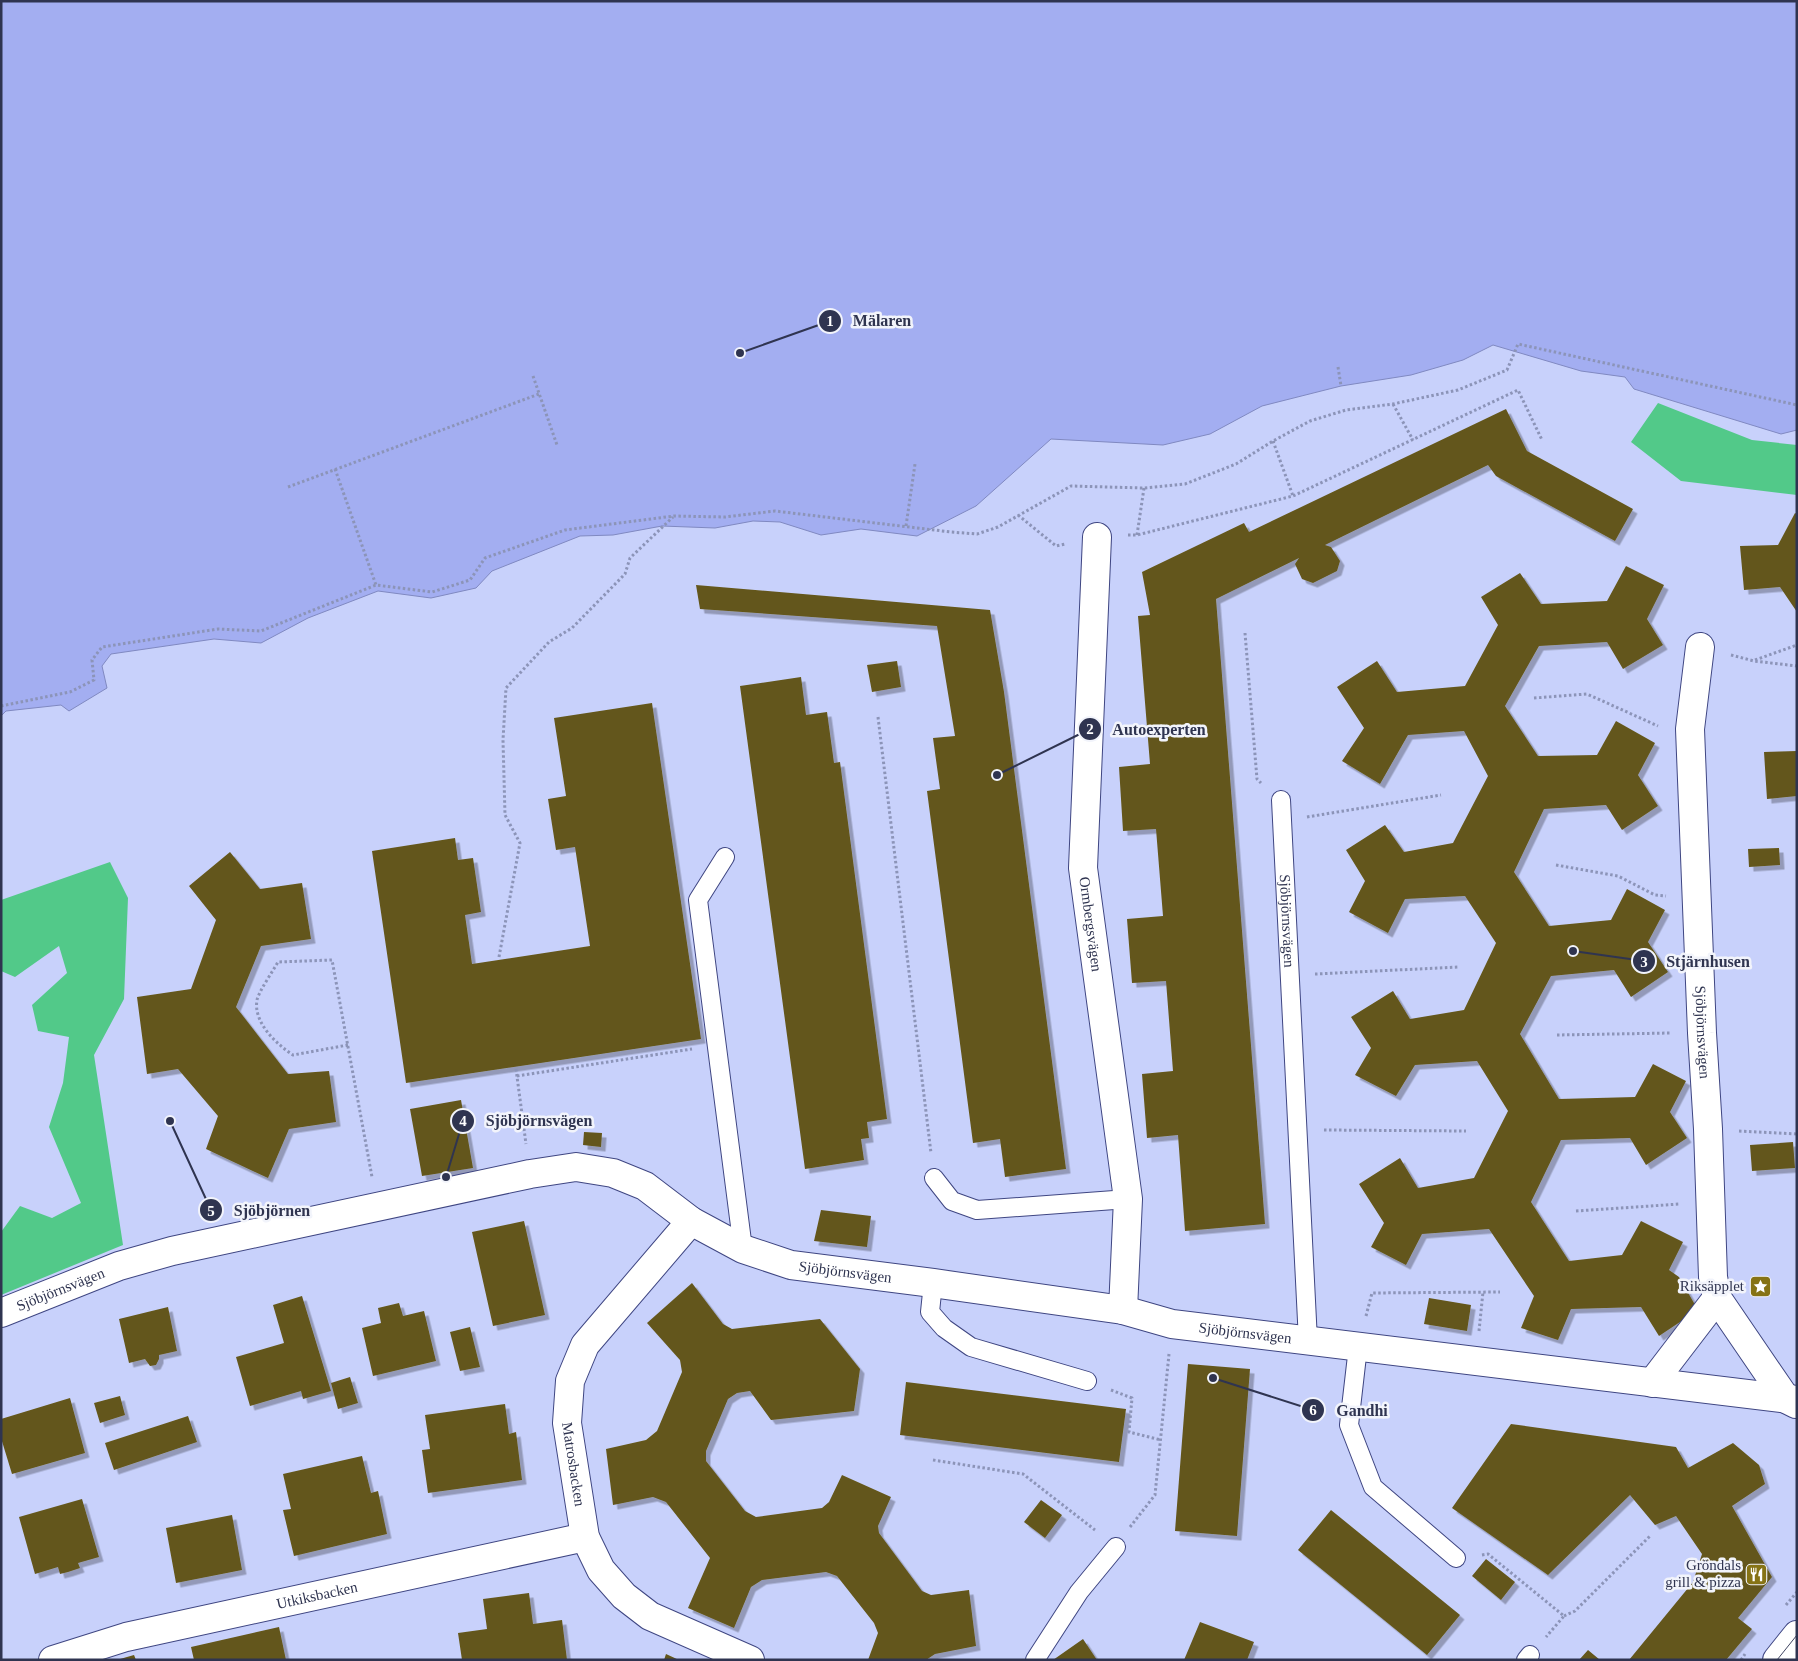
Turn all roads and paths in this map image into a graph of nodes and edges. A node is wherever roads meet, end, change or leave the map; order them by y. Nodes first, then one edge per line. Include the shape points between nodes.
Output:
1 (1338, 367) dead end
2 (533, 376) dead end
3 (1341, 386) dead end
4 (539, 394) junction
5 (1393, 404) junction
6 (1797, 405) edge
7 (1413, 440) junction
8 (1542, 440) dead end
9 (1273, 441) junction
10 (557, 445) dead end
11 (915, 464) dead end
12 (335, 469) junction
13 (288, 487) dead end
14 (1144, 488) junction
15 (1293, 496) junction
16 (1018, 515) junction
17 (674, 516) junction
18 (906, 526) junction
19 (1137, 535) junction
20 (1097, 537) junction
21 (376, 585) junction
22 (1245, 633) dead end
23 (1797, 645) edge
24 (1700, 647) joint
25 (1754, 660) junction
26 (1797, 666) edge
27 (1534, 698) dead end
28 (1, 706) edge
29 (878, 717) dead end
30 (1690, 729) junction
31 (1441, 795) dead end
32 (1281, 800) joint
33 (1282, 821) junction
34 (725, 857) dead end
35 (1556, 865) dead end
36 (1696, 898) junction
37 (499, 957) dead end
38 (1459, 967) dead end
39 (1290, 976) junction
40 (1702, 1032) junction
41 (1557, 1036) dead end
42 (348, 1045) junction
43 (717, 1045) junction
44 (516, 1069) dead end
45 (517, 1076) junction
46 (1708, 1129) junction
47 (1298, 1130) junction
48 (1466, 1131) dead end
49 (1797, 1134) edge
50 (530, 1174) junction
51 (934, 1178) joint
52 (1128, 1199) junction
53 (1711, 1202) junction
54 (377, 1207) junction
55 (1576, 1211) dead end
56 (691, 1221) junction
57 (743, 1249) junction
58 (933, 1282) junction
59 (1483, 1292) junction
60 (1500, 1292) dead end
61 (1717, 1298) junction
62 (1123, 1310) junction
63 (1, 1313) edge
64 (1478, 1333) dead end
65 (1308, 1341) junction
66 (1358, 1347) junction
67 (1170, 1349) dead end
68 (1087, 1381) joint
69 (1652, 1383) junction
70 (1793, 1401) edge
71 (1161, 1440) junction
72 (933, 1460) dead end
73 (1652, 1534) dead end
74 (585, 1537) junction
75 (1116, 1547) junction
76 (1456, 1558) joint
77 (1564, 1616) junction
78 (1797, 1636) edge
79 (1528, 1658) edge
80 (52, 1660) edge
81 (750, 1660) edge
82 (1035, 1660) edge
83 (1777, 1660) edge

1 - 3 path
2 - 4 path
4 - 10 path
4 - 12 path
5 - 6 path via 1458,390 1507,370 1518,344
5 - 7 path
5 - 9 path via 1346,410 1310,420
7 - 8 path via 1518,390
7 - 15 path
9 - 14 path via 1236,464 1185,484
9 - 15 path
11 - 18 path
12 - 13 path
12 - 21 path
14 - 16 path via 1071,486
14 - 19 path
15 - 19 path
16 - 18 path via 977,534
16 - 20 path via 1056,546
17 - 18 path via 725,517 775,511
17 - 21 path via 565,530 485,558 470,580 432,592
17 - 37 path via 630,558 625,574 572,628 549,642 506,688 503,740 505,815 520,843
19 - 20 path
20 - 52 street, Ormbergsvägen via 1083,868
21 - 28 path via 260,631 218,629 102,647 92,660 94,680 70,692
22 - 32 path via 1257,779
23 - 25 path
24 - 25 path
24 - 30 street, Sjöbjörnsvägen
25 - 26 path
27 - 30 path via 1587,694 1665,730
29 - 51 path
30 - 36 street, Sjöbjörnsvägen
31 - 33 path
32 - 33 lane, Sjöbjörnsvägen
33 - 39 lane, Sjöbjörnsvägen
34 - 43 lane via 698,900
35 - 36 path via 1618,876 1655,895
36 - 40 street, Sjöbjörnsvägen
38 - 39 path
39 - 47 lane, Sjöbjörnsvägen
40 - 41 path
40 - 46 street, Sjöbjörnsvägen
42 - 42 path via 332,960 278,962 257,999 258,1018 280,1047 293,1055
42 - 54 path
43 - 45 path
43 - 57 lane
44 - 45 path
45 - 50 path
46 - 49 path
46 - 53 street, Sjöbjörnsvägen
47 - 48 path
47 - 65 lane, Sjöbjörnsvägen
50 - 54 street, Sjöbjörnsvägen
50 - 56 street, Sjöbjörnsvägen via 576,1167 613,1173 645,1186
51 - 52 lane via 952,1201 977,1210
52 - 62 street, Ormbergsvägen
53 - 55 path
53 - 61 street, Sjöbjörnsvägen via 1713,1277
54 - 63 street, Sjöbjörnsvägen via 172,1251 119,1266
56 - 57 street, Sjöbjörnsvägen
56 - 74 street, Matrosbacken via 585,1345 570,1381 567,1423
57 - 58 street, Sjöbjörnsvägen via 791,1265
58 - 62 street, Sjöbjörnsvägen
58 - 68 lane via 930,1312 944,1328 971,1347
59 - 60 path
59 - 64 path
59 - 66 path via 1372,1293
61 - 69 street
61 - 70 street, Sjöbjörnsvägen
62 - 65 street, Sjöbjörnsvägen via 1172,1324
65 - 66 street, Sjöbjörnsvägen
66 - 69 street, Sjöbjörnsvägen
66 - 76 lane via 1349,1425 1372,1487
67 - 71 path
68 - 71 path via 1132,1398 1129,1432
69 - 70 street, Sjöbjörnsvägen
71 - 75 path via 1155,1495
72 - 75 path via 1023,1474
73 - 77 path via 1575,1611
74 - 80 street, Utkiksbacken via 126,1637
74 - 81 street, Matrosbacken via 601,1570 624,1596 650,1616
75 - 82 lane via 1079,1592
76 - 77 path via 1488,1554
77 - 79 path
78 - 83 street

